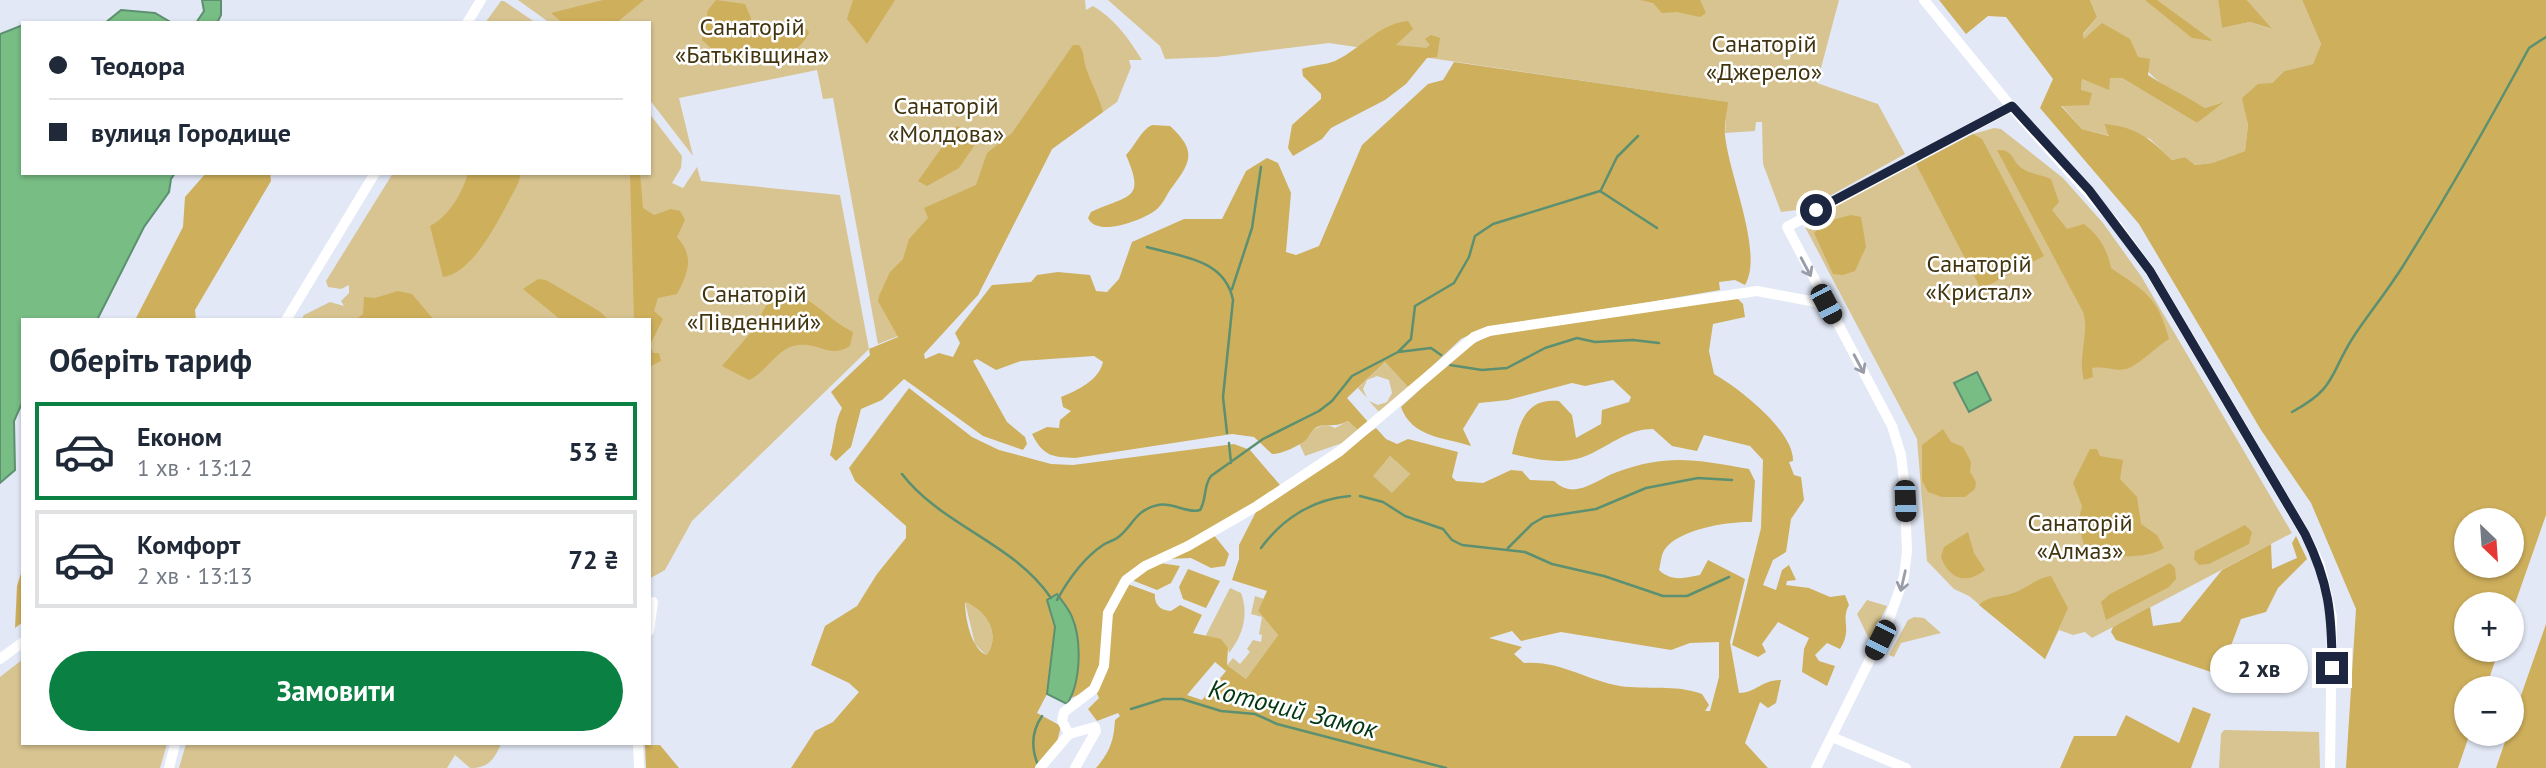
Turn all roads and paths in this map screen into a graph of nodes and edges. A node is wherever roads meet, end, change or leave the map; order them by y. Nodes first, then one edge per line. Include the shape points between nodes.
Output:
1 (481, 0) edge
2 (1924, 0) edge
3 (468, 21) edge
4 (2012, 106) junction
5 (374, 175) edge
6 (1826, 304) junction
7 (287, 318) edge
8 (653, 601) dead end
9 (651, 616) edge
10 (21, 643) edge
11 (0, 659) edge
12 (1069, 734) junction
13 (1832, 737) junction
14 (175, 745) edge
15 (638, 745) edge
16 (1042, 766) edge
17 (169, 768) edge
18 (639, 768) edge
19 (1074, 768) edge
20 (1816, 768) edge
21 (1906, 768) edge
22 (2330, 768) edge

1 - 3 street
2 - 4 street
4 -> 6 street via 1786,229
4 - 22 street via 2089,190 2150,271 2320,565 2332,617
5 - 7 street
6 - 12 street via 1757,291 1489,331 1463,343 1340,450 1257,506 1126,580 1108,613 1104,666 1094,689 1064,712 1062,721
6 -> 13 street via 1898,441 1907,551 1899,596
8 - 9 street
10 - 11 street
12 - 16 street
12 - 19 street via 1096,728
13 - 20 street
13 - 21 street
14 - 17 street
15 - 18 street

